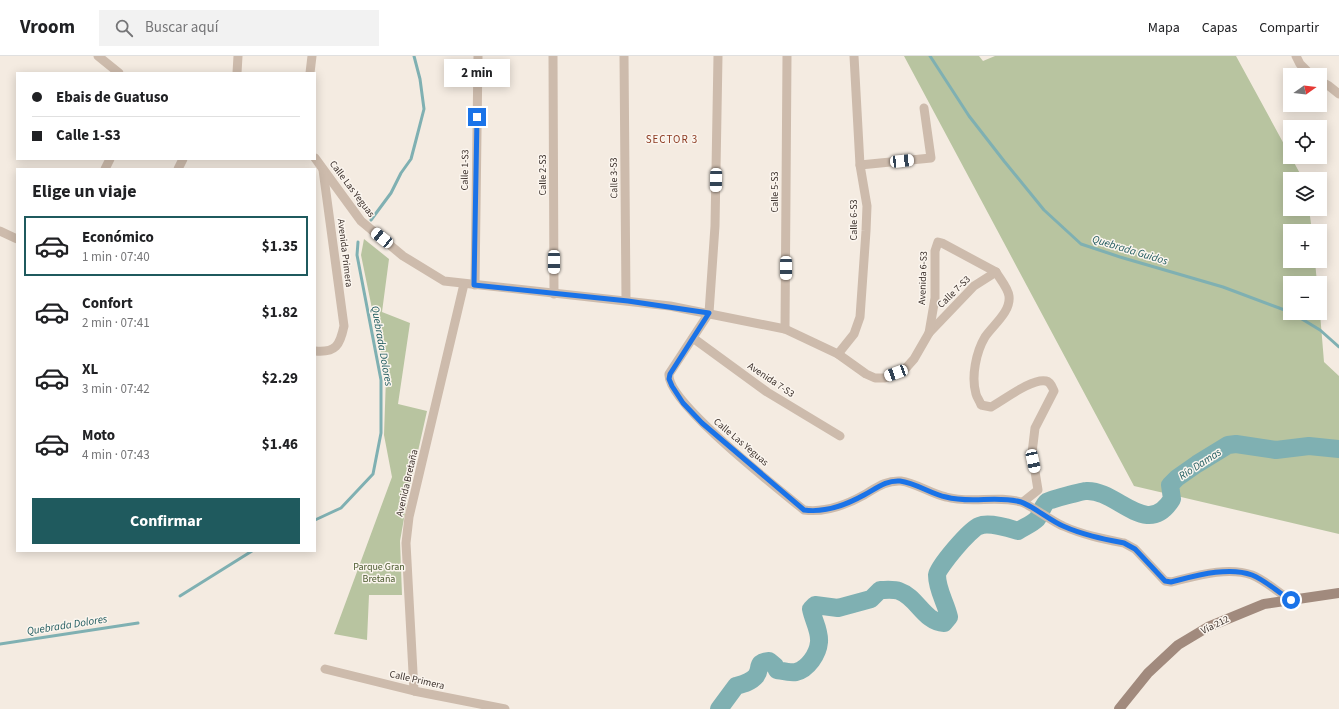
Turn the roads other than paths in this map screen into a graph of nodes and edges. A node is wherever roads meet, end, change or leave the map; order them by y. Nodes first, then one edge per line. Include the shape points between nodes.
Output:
1 (98, 56) edge
2 (238, 56) edge
3 (312, 56) edge
4 (478, 56) edge
5 (553, 56) edge
6 (624, 56) edge
7 (718, 56) edge
8 (787, 56) edge
9 (854, 56) edge
10 (1296, 56) edge
11 (1304, 68) edge
12 (118, 72) edge
13 (237, 72) edge
14 (310, 72) edge
15 (1339, 82) edge
16 (1329, 86) joint
17 (1339, 94) edge
18 (924, 108) dead end
19 (316, 159) edge
20 (860, 165) junction
21 (323, 168) junction
22 (0, 231) edge
23 (16, 239) edge
24 (996, 272) junction
25 (464, 284) junction
26 (474, 285) junction
27 (554, 294) junction
28 (626, 300) junction
29 (709, 313) junction
30 (785, 329) junction
31 (929, 333) junction
32 (693, 338) junction
33 (316, 351) edge
34 (838, 354) junction
35 (840, 436) dead end
36 (1023, 502) junction
37 (1339, 593) edge
38 (1291, 600) junction
39 (325, 669) dead end
40 (414, 691) junction
41 (505, 709) edge
42 (1119, 709) edge

1 - 12 street
2 - 13 street
3 - 14 street
4 - 26 street, Calle 1-S3
5 - 27 street, Calle 2-S3
6 - 28 street, Calle 3-S3
7 - 29 street via 715,226
8 - 30 street, Calle 5-S3
9 - 20 street, Calle 6-S3
10 - 11 street
15 - 16 street
16 - 17 street
18 - 20 street via 930,158
19 - 21 street, Calle Las Yeguas
20 - 34 street, Calle 6-S3 via 867,206 860,317 854,334
21 - 25 street, Calle Las Yeguas via 361,221 403,256 444,281
21 - 33 street, Avenida Primera via 344,326 341,342 334,349 326,352
22 - 23 street
24 - 31 street, Calle 7-S3 via 974,286
24 - 31 street, Avenida 6-S3 via 938,242 935,251 935,298
24 - 36 street via 1009,295 1009,303 978,351 976,394 981,405 991,407 1018,390 1037,382 1047,381 1054,391 1035,428 1032,452 1038,490
25 - 26 street, Calle Las Yeguas
25 - 40 street, Avenida Bretaña via 409,518 406,543
26 - 27 street, Calle Las Yeguas
27 - 28 street, Calle Las Yeguas
28 - 29 street, Calle Las Yeguas
29 - 30 street, Calle 7-S3
29 - 32 street, Calle Las Yeguas
30 - 34 street, Calle 7-S3
31 - 34 street, Calle 7-S3 via 906,368 885,378 875,378 866,374
32 - 35 street, Avenida 7-S3 via 767,392
32 - 36 street, Calle Las Yeguas via 670,374 672,386 683,403 702,423 804,510 818,512 832,509 892,481 902,481 960,500
36 - 38 street, Calle Las Yeguas via 1064,527 1124,543 1135,549 1165,581 1238,572 1252,575
37 - 38 main road, Vía 212
38 - 42 main road, Vía 212 via 1264,604 1237,614 1178,645 1148,673
39 - 40 street, Calle Primera
40 - 41 street, Calle Primera

